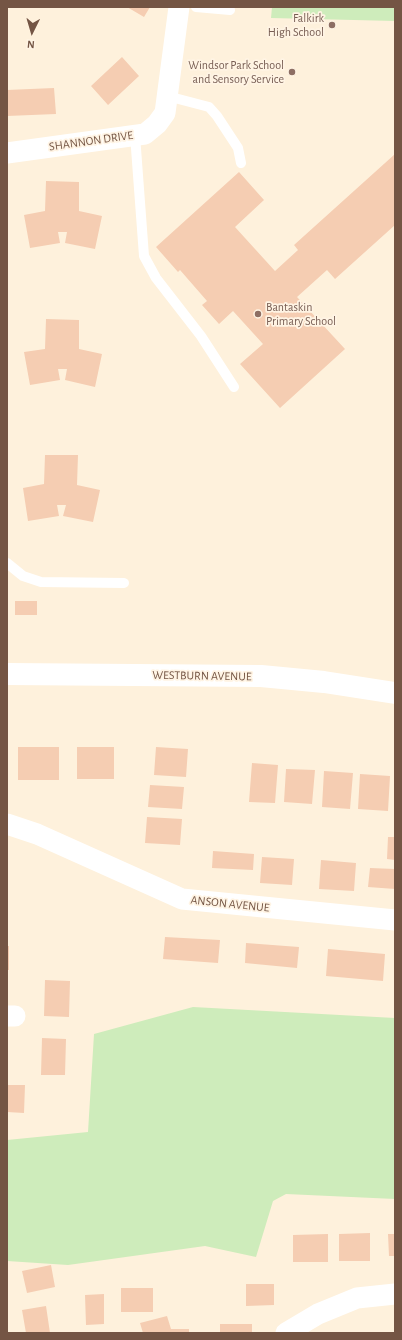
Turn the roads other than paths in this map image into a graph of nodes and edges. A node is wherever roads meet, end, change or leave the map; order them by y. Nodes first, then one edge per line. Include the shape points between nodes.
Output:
1 (179, 7) edge
2 (196, 7) edge
3 (230, 10) dead end
4 (166, 104) junction
5 (135, 135) junction
6 (7, 153) edge
7 (241, 163) dead end
8 (234, 387) dead end
9 (7, 563) edge
10 (124, 583) dead end
11 (7, 674) edge
12 (395, 693) edge
13 (7, 824) edge
14 (395, 920) edge
15 (395, 1294) edge
16 (286, 1333) edge

1 - 4 street
2 - 3 lane
4 - 5 street, SHANNON DRIVE via 157,124 145,134
4 - 7 lane via 209,107 238,148
5 - 6 street, SHANNON DRIVE
5 - 8 lane via 144,256 156,278 201,336
9 - 10 lane via 23,576 41,582
11 - 12 main road, WESTBURN AVENUE via 261,676
13 - 14 street, ANSON AVENUE via 37,834 182,899
15 - 16 street via 357,1298 318,1314

